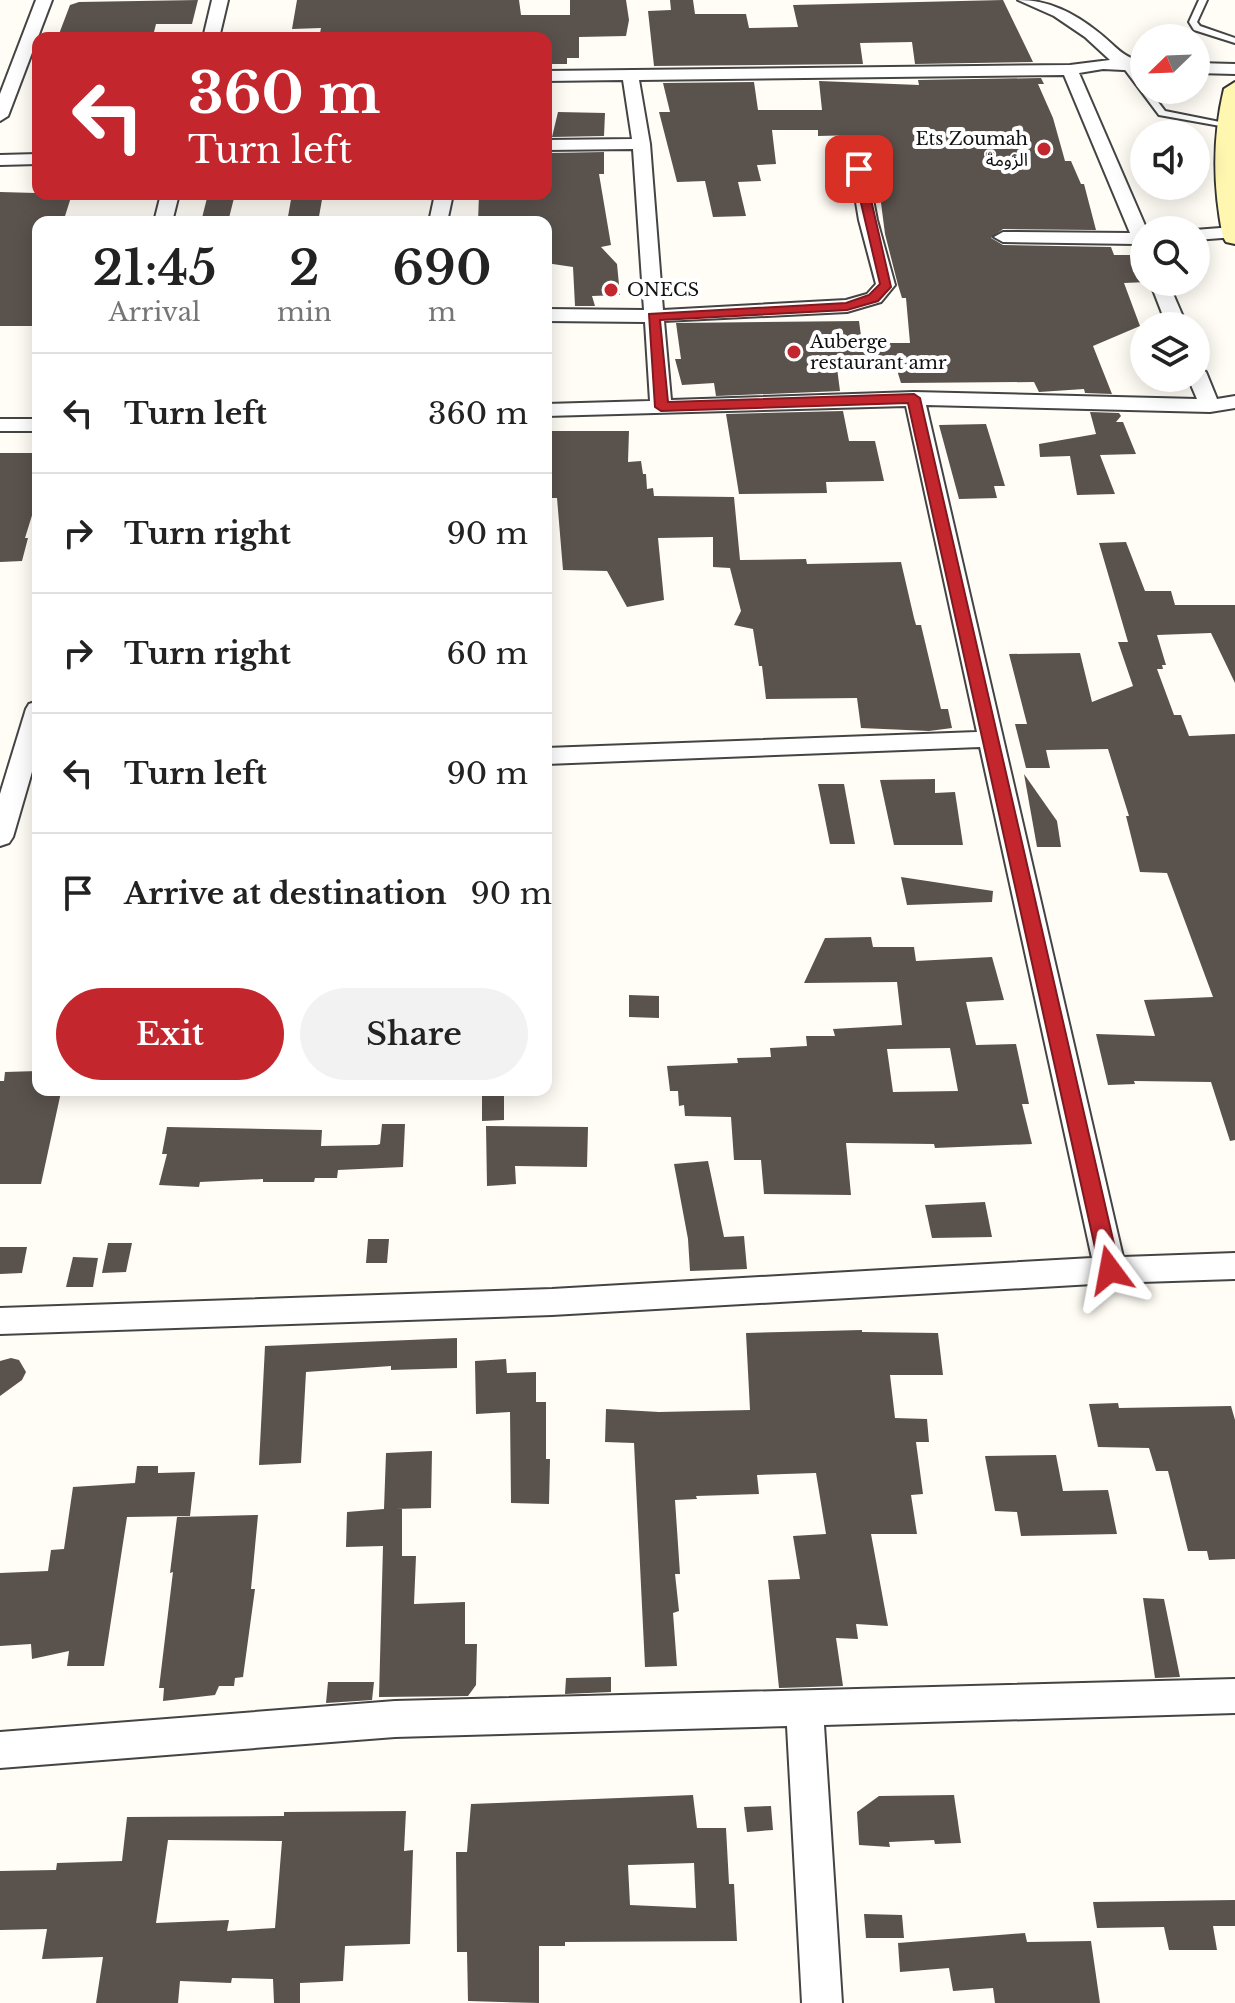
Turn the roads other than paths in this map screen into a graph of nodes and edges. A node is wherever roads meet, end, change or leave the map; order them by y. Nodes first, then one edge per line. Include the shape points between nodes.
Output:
1 (44, 0) edge
2 (220, 0) edge
3 (1026, 0) edge
4 (1203, 0) edge
5 (212, 32) edge
6 (1235, 41) edge
7 (1126, 65) junction
8 (1130, 65) edge
9 (1210, 68) edge
10 (1235, 69) edge
11 (1070, 70) junction
12 (630, 75) junction
13 (552, 76) edge
14 (1235, 89) edge
15 (0, 116) edge
16 (1226, 124) junction
17 (854, 143) dead end
18 (641, 144) junction
19 (552, 145) edge
20 (32, 159) edge
21 (0, 160) edge
22 (1132, 216) edge
23 (1210, 235) edge
24 (1234, 235) edge
25 (1003, 237) dead end
26 (1130, 241) edge
27 (552, 315) edge
28 (653, 316) junction
29 (1204, 392) edge
30 (914, 398) junction
31 (1235, 402) edge
32 (1210, 406) junction
33 (661, 407) junction
34 (552, 410) edge
35 (0, 425) edge
36 (32, 425) edge
37 (989, 739) junction
38 (32, 754) edge
39 (552, 756) edge
40 (29, 776) edge
41 (0, 837) edge
42 (1235, 1266) edge
43 (1110, 1270) junction
44 (0, 1321) edge
45 (1235, 1696) edge
46 (804, 1706) junction
47 (0, 1750) edge
48 (822, 2003) edge

1 - 15 street
2 - 5 street
3 - 7 street via 1059,13
4 - 6 lane via 1193,22 1197,28
7 - 8 street
7 - 11 street
7 - 16 lane via 1162,113
9 - 10 street
11 - 12 street
11 - 22 street
12 - 13 street
12 - 18 street
14 - 16 main road
16 - 24 main road via 1226,185
17 - 28 street via 886,285 874,298 847,306
18 - 19 street
18 - 28 street
20 - 21 street
23 - 24 street
25 - 26 street
27 - 28 street
28 - 33 street
29 - 32 street
30 - 32 street
30 - 33 street
30 - 37 street
31 - 32 street
33 - 34 street
35 - 36 street
37 - 39 street
37 - 43 street
38 - 40 street
40 - 41 street
42 - 43 street
43 - 44 street via 552,1302
45 - 46 street
46 - 47 street via 395,1719
46 - 48 street

